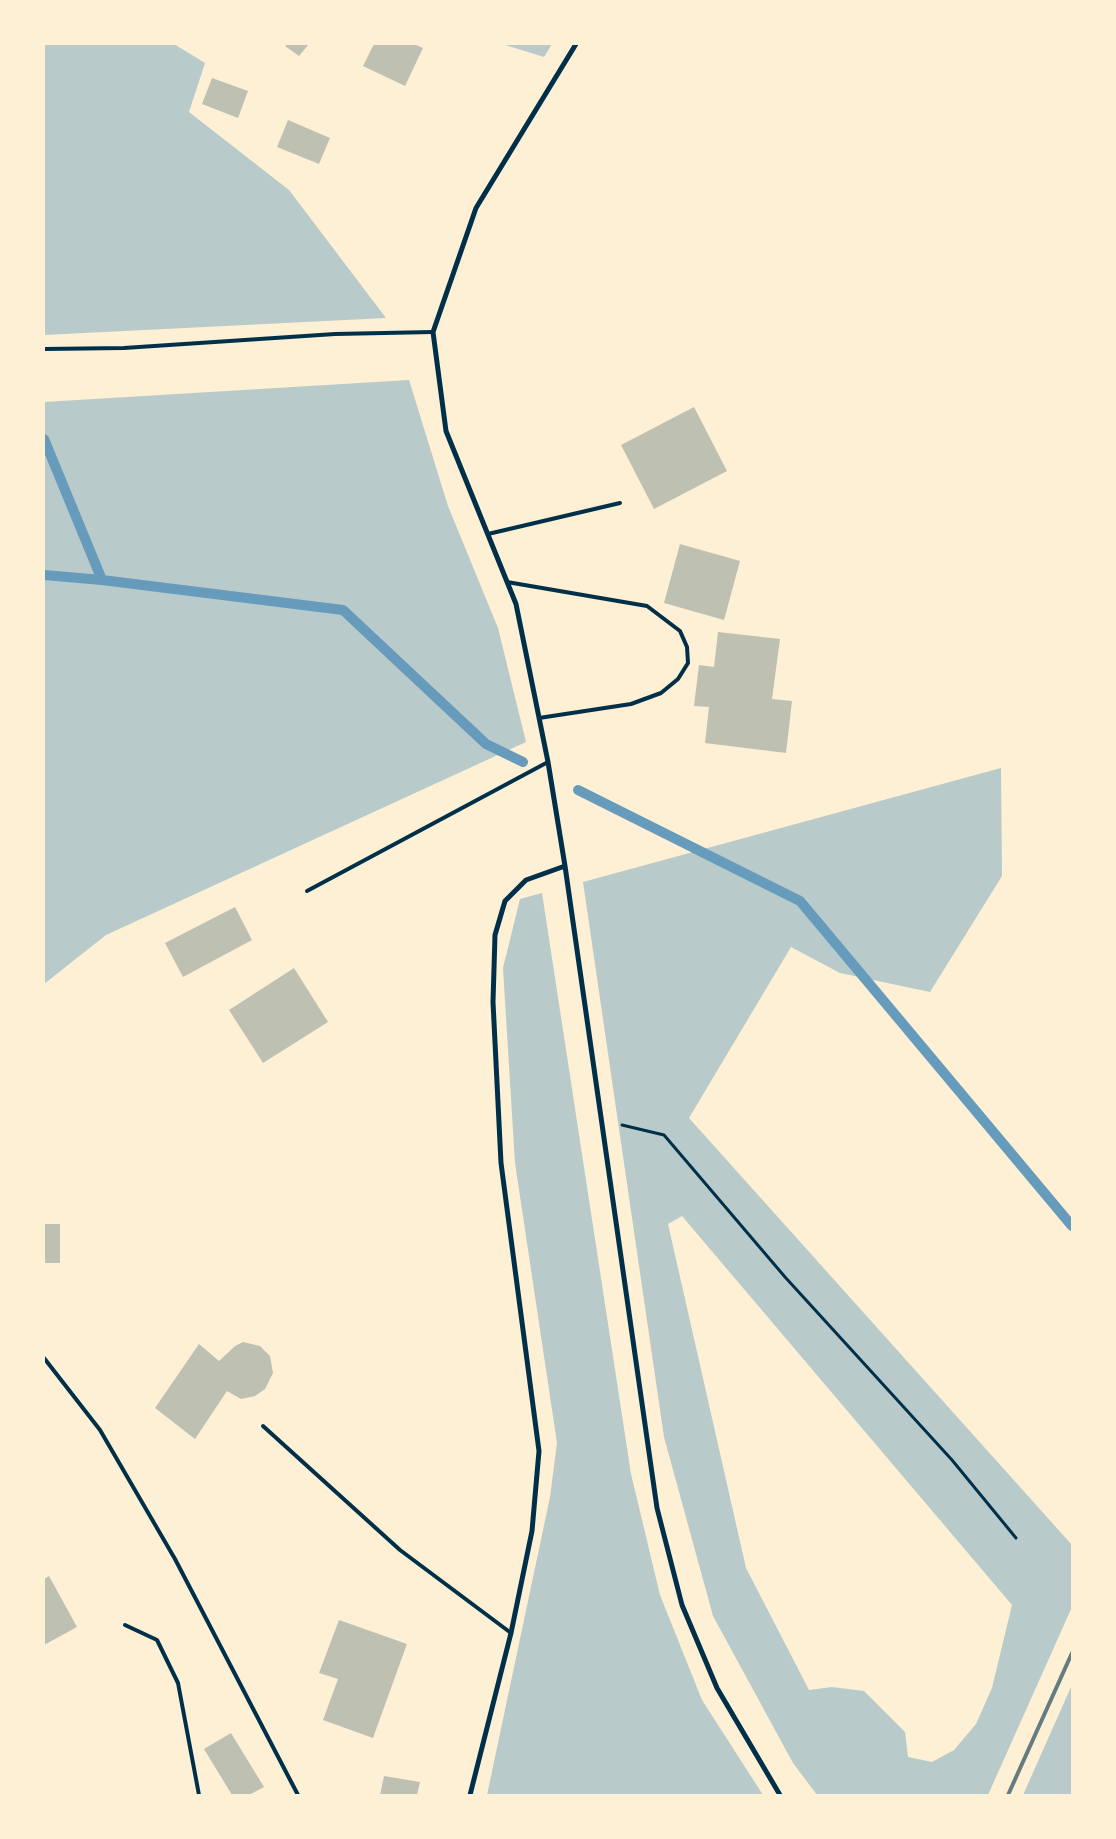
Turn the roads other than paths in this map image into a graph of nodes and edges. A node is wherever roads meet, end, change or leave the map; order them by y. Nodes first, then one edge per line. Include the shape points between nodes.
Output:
1 (576, 44) edge
2 (433, 332) junction
3 (44, 349) edge
4 (620, 503) dead end
5 (488, 534) junction
6 (507, 582) junction
7 (539, 718) junction
8 (548, 762) junction
9 (566, 866) junction
10 (307, 891) dead end
11 (44, 1358) edge
12 (263, 1426) dead end
13 (125, 1625) dead end
14 (511, 1633) junction
15 (199, 1795) edge
16 (298, 1795) edge
17 (470, 1795) edge
18 (780, 1795) edge

1 - 2 street via 476,208
2 - 3 lane
2 - 5 street via 446,432
4 - 5 lane
5 - 6 street
6 - 7 street via 516,604
6 - 7 lane via 647,606 680,630 687,647 688,663 678,679 661,693 631,704
7 - 8 street
8 - 9 street
8 - 10 lane
9 - 14 street via 526,880 505,901 496,935 493,1002 501,1163 539,1451 532,1531
9 - 18 street via 657,1508 682,1605 717,1688
11 - 16 lane via 100,1430 175,1559
12 - 14 lane via 400,1550
13 - 15 lane via 157,1640 178,1683
14 - 17 street

